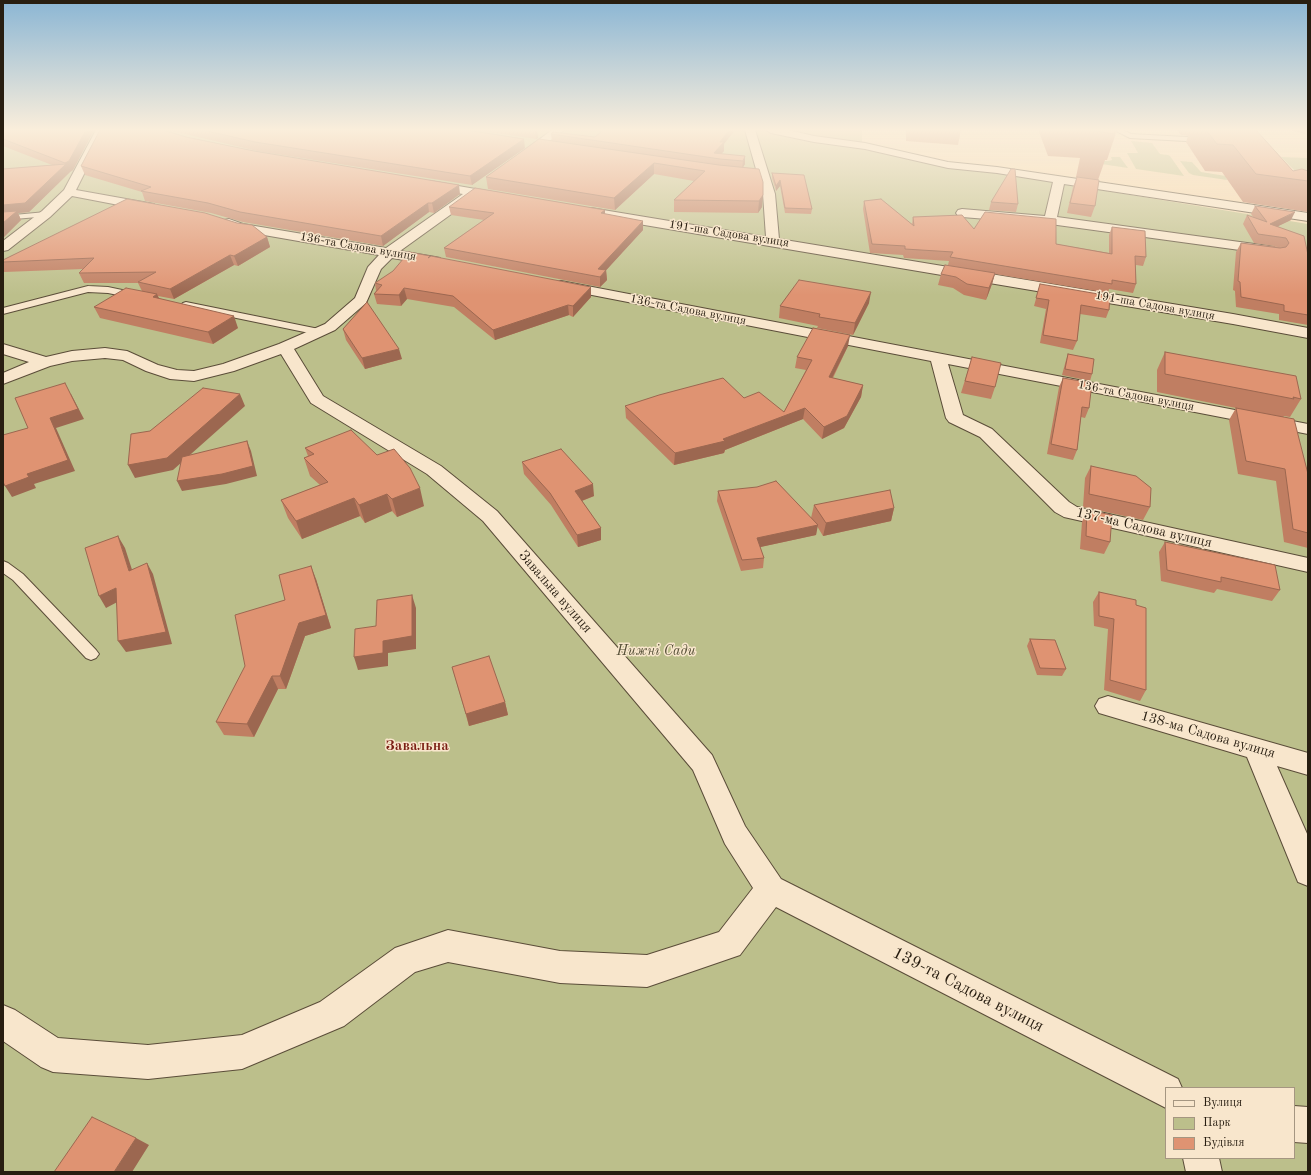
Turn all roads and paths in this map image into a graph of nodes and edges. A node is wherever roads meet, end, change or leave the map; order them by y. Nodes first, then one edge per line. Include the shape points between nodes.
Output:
1 (73, 185) edge
2 (424, 185) edge
3 (484, 185) edge
4 (767, 185) edge
5 (1059, 185) edge
6 (1092, 185) edge
7 (69, 192) junction
8 (473, 193) junction
9 (513, 199) edge
10 (166, 210) edge
11 (576, 210) edge
12 (962, 213) dead end
13 (46, 214) junction
14 (1308, 217) edge
15 (3, 218) edge
16 (218, 220) edge
17 (1050, 220) junction
18 (773, 242) junction
19 (3, 247) edge
20 (1276, 251) edge
21 (390, 252) junction
22 (453, 264) edge
23 (547, 282) edge
24 (147, 298) edge
25 (178, 304) edge
26 (3, 311) edge
27 (318, 332) junction
28 (1308, 333) edge
29 (285, 347) junction
30 (3, 349) edge
31 (938, 358) junction
32 (45, 362) junction
33 (3, 379) edge
34 (1308, 429) edge
35 (1308, 565) edge
36 (3, 566) edge
37 (91, 654) dead end
38 (1108, 706) dead end
39 (1257, 750) junction
40 (1308, 764) edge
41 (1308, 872) edge
42 (771, 889) junction
43 (3, 1022) edge
44 (1165, 1090) edge
45 (1295, 1124) edge
46 (1308, 1125) edge
47 (1202, 1159) edge
48 (1204, 1172) edge

1 - 7 street
2 - 8 street
3 - 8 street
4 - 18 street via 770,194
5 - 17 street
6 - 14 street
7 - 10 street
7 - 13 street
8 - 9 street
8 - 21 street
11 - 18 street, 191-ша Садова вулиця
12 - 17 street
13 - 15 lane
13 - 19 street
16 - 21 street, 136-та Садова вулиця via 241,227
17 - 20 street
18 - 28 street, 191-ша Садова вулиця
21 - 22 street, 136-та Садова вулиця
21 - 27 street via 375,267 361,300 330,327
23 - 31 street, 136-та Садова вулиця
24 - 26 lane via 108,290 88,289
25 - 27 lane
27 - 29 street
29 - 32 street via 228,368 194,376 176,375 152,368 128,356 105,353
29 - 42 street, Завальна вулиця via 317,398 434,470 490,516 703,763 735,836
30 - 32 street
31 - 34 street, 136-та Садова вулиця
31 - 35 street, 137-ма Садова вулиця via 955,418 986,433 1062,507 1071,512
32 - 33 street
36 - 37 lane via 18,577
38 - 39 street, 138-ма Садова вулиця
39 - 40 street, 138-ма Садова вулиця
39 - 41 street
42 - 43 street via 729,944 647,971 560,967 448,946 406,959 332,1014 242,1052 148,1062 53,1055
42 - 44 street, 139-та Садова вулиця
45 - 46 street
47 - 48 street

